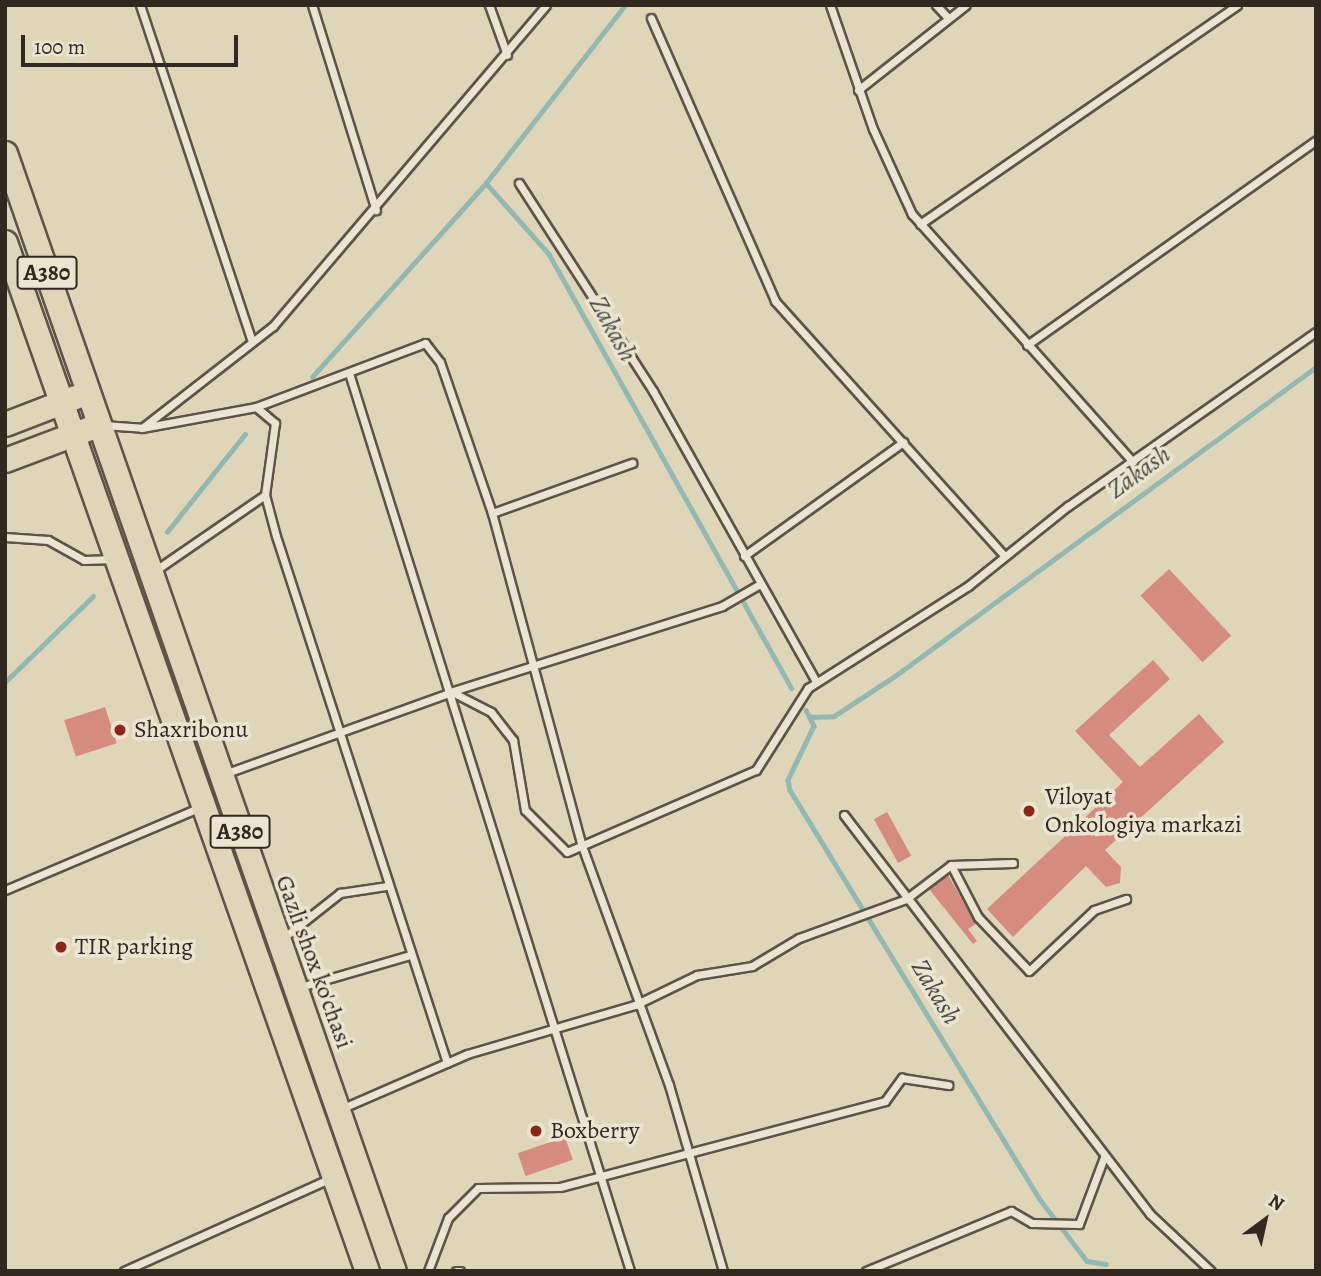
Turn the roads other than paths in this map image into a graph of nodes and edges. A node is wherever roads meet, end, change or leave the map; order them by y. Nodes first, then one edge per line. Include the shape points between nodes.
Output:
1 (140, 5) edge
2 (312, 5) edge
3 (489, 5) edge
4 (546, 5) edge
5 (830, 5) edge
6 (936, 5) edge
7 (966, 5) edge
8 (1237, 5) edge
9 (947, 17) junction
10 (651, 18) dead end
11 (507, 55) junction
12 (858, 90) junction
13 (1316, 141) edge
14 (5, 153) edge
15 (519, 183) dead end
16 (376, 210) junction
17 (920, 224) junction
18 (5, 242) edge
19 (1316, 332) edge
20 (252, 342) junction
21 (1027, 345) junction
22 (349, 373) junction
23 (88, 393) junction
24 (62, 402) junction
25 (256, 407) junction
26 (5, 424) edge
27 (99, 425) junction
28 (142, 428) junction
29 (73, 434) junction
30 (903, 442) junction
31 (5, 460) edge
32 (1133, 462) junction
33 (632, 463) dead end
34 (265, 495) junction
35 (492, 513) junction
36 (5, 537) edge
37 (744, 556) junction
38 (1005, 556) junction
39 (118, 559) junction
40 (150, 573) junction
41 (760, 584) junction
42 (534, 669) junction
43 (817, 681) junction
44 (452, 692) junction
45 (342, 736) junction
46 (219, 775) junction
47 (203, 806) junction
48 (844, 815) dead end
49 (582, 846) junction
50 (1013, 863) dead end
51 (951, 866) junction
52 (387, 886) junction
53 (5, 890) edge
54 (906, 898) junction
55 (1126, 899) dead end
56 (279, 941) junction
57 (410, 955) junction
58 (296, 988) junction
59 (635, 1005) junction
60 (557, 1029) junction
61 (447, 1063) junction
62 (948, 1085) dead end
63 (339, 1110) junction
64 (690, 1149) junction
65 (1104, 1157) junction
66 (601, 1175) junction
67 (335, 1176) junction
68 (124, 1271) edge
69 (367, 1271) edge
70 (394, 1271) edge
71 (428, 1271) edge
72 (631, 1271) edge
73 (723, 1271) edge
74 (866, 1271) edge
75 (1211, 1271) edge

1 - 20 lane
2 - 16 lane
3 - 11 lane
4 - 11 lane
5 - 12 lane
6 - 9 lane
7 - 9 lane
8 - 17 lane
9 - 12 lane
10 - 30 lane via 775,301
11 - 16 lane
12 - 17 lane
13 - 21 lane
14 - 23 highway, A380
15 - 37 lane via 578,266
16 - 20 lane
17 - 21 lane
18 - 24 highway, A380
19 - 32 lane
20 - 28 lane
21 - 32 lane
22 - 25 lane
22 - 35 lane via 413,344 434,350
22 - 44 lane
23 - 24 highway
23 - 27 highway, Gazli shox ko'chasi / A380
24 - 26 highway
24 - 29 highway, A380
25 - 28 lane
25 - 34 lane via 275,423
27 - 28 lane
27 - 29 highway
27 - 40 highway, Gazli shox ko'chasi / A380
29 - 31 highway
29 - 39 highway, A380
30 - 37 lane
30 - 38 lane
32 - 38 lane
33 - 35 lane
34 - 40 lane
34 - 45 lane
35 - 42 lane
36 - 39 lane via 48,540 84,560
37 - 41 lane
38 - 43 lane
39 - 47 highway, A380
40 - 46 highway, Gazli shox ko'chasi / A380
41 - 42 lane via 722,606
41 - 43 lane
42 - 44 lane
42 - 49 lane
43 - 49 lane via 796,701 757,770
44 - 45 lane
44 - 49 lane via 491,712 513,740 525,810 567,852
44 - 60 lane
45 - 46 lane
45 - 52 lane
46 - 56 highway, Gazli shox ko'chasi / A380
47 - 53 lane
47 - 67 highway, A380
48 - 54 lane
49 - 59 lane
50 - 51 lane
51 - 54 lane
51 - 55 lane via 978,917 1029,971 1094,910
52 - 56 lane via 340,893
52 - 57 lane
54 - 59 lane via 840,922 752,966 697,975
54 - 65 lane
56 - 58 highway, Gazli shox ko'chasi / A380
57 - 58 lane
57 - 61 lane
58 - 63 highway, Gazli shox ko'chasi / A380
59 - 60 lane
59 - 64 lane
60 - 61 lane
60 - 66 lane
61 - 63 lane
62 - 64 lane via 902,1078 885,1101
63 - 70 highway, Gazli shox ko'chasi / A380
64 - 66 lane
64 - 73 lane
65 - 74 lane via 1079,1224 1032,1223 1011,1210
65 - 75 lane via 1150,1214
66 - 71 lane via 560,1187 478,1188 448,1218
66 - 72 lane
67 - 68 lane
67 - 69 highway, A380

